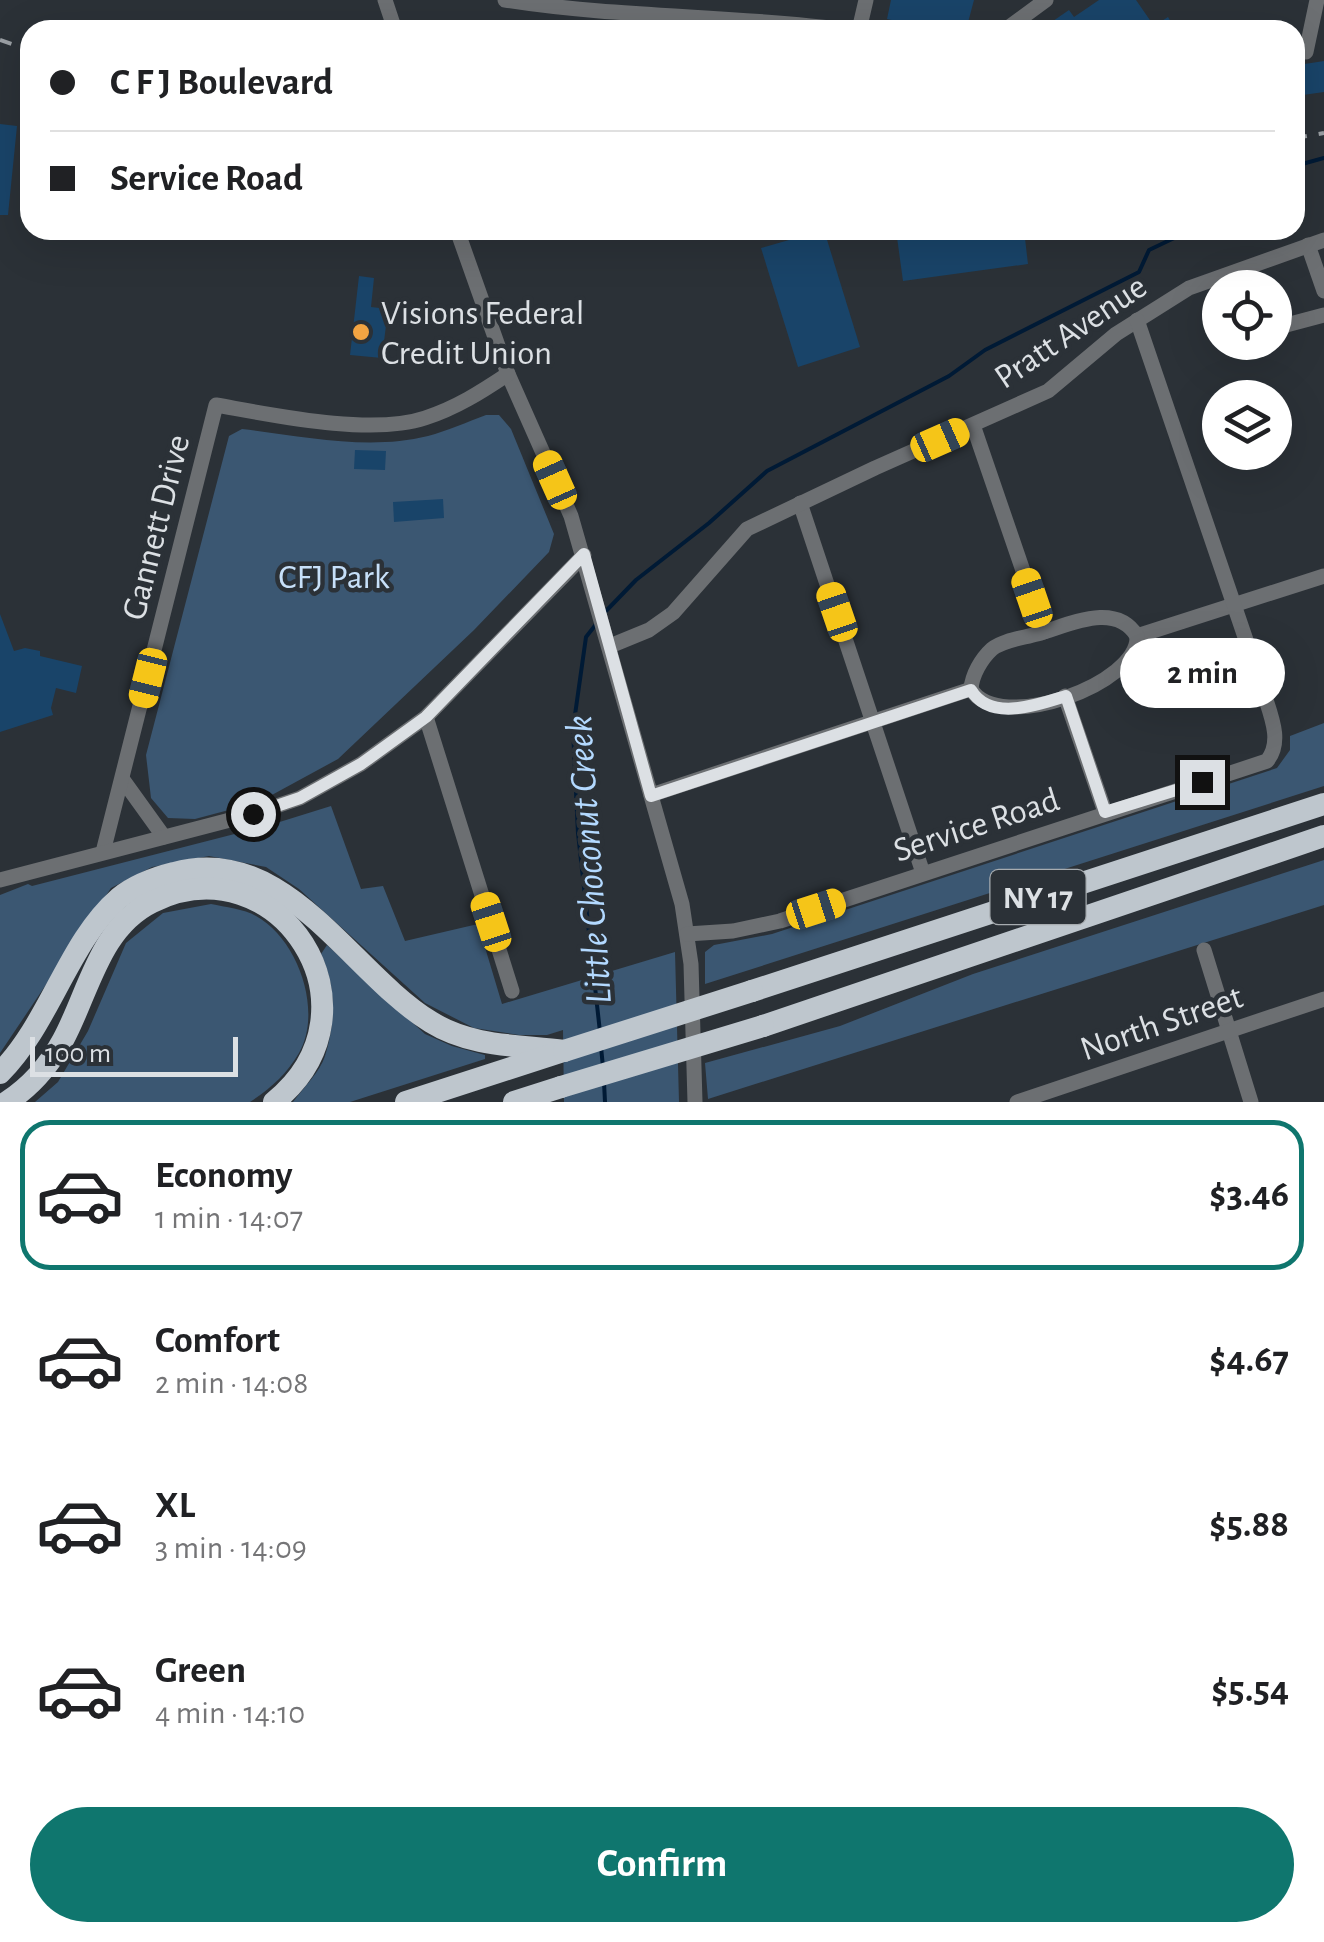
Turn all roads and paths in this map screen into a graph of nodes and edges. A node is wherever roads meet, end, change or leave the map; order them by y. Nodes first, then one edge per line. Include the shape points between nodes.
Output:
1 (505, 0) edge
2 (1046, 0) edge
3 (1316, 0) edge
4 (637, 7) edge
5 (767, 20) edge
6 (1019, 20) edge
7 (1306, 52) dead end
8 (461, 240) edge
9 (1316, 242) edge
10 (1324, 291) edge
11 (1324, 315) edge
12 (1138, 320) junction
13 (1292, 323) edge
14 (508, 374) junction
15 (973, 425) junction
16 (800, 503) junction
17 (584, 554) junction
18 (1324, 576) edge
19 (1233, 605) junction
20 (1044, 632) junction
21 (1137, 636) junction
22 (608, 642) junction
23 (971, 690) junction
24 (1066, 696) junction
25 (426, 717) junction
26 (874, 722) junction
27 (123, 780) junction
28 (651, 796) junction
29 (1324, 804) edge
30 (1105, 812) junction
31 (1324, 836) edge
32 (164, 837) junction
33 (103, 852) junction
34 (923, 873) junction
35 (0, 880) edge
36 (687, 934) junction
37 (1204, 950) dead end
38 (512, 991) dead end
39 (1324, 998) edge
40 (1229, 1031) junction
41 (564, 1050) junction
42 (0, 1073) edge
43 (1061, 1095) edge
44 (7, 1102) edge
45 (274, 1102) edge
46 (406, 1102) edge
47 (515, 1102) edge
48 (695, 1102) edge
49 (1017, 1102) edge
50 (1251, 1102) edge

1 - 4 street via 561,9
2 - 6 street
3 - 7 street
4 - 5 street
8 - 14 street
9 - 10 street
9 - 12 street, Pratt Avenue via 1189,288
11 - 13 street
12 - 15 street, Pratt Avenue via 1048,391
12 - 19 street
14 - 17 street
14 - 27 street, Gannett Drive via 422,420 382,425 216,405
15 - 16 street, Pratt Avenue
15 - 20 street
16 - 22 street, Pratt Avenue via 747,529 673,613 649,630
16 - 26 street
17 - 22 street
17 - 25 street
18 - 19 street
19 - 21 street
19 - 30 street, Service Road via 1276,750 1266,762
20 - 21 street via 1102,617
20 - 23 street via 997,645 972,677
21 - 24 street via 1138,647 1110,678
22 - 28 street
23 - 24 street via 980,702 1009,710
23 - 26 street
24 - 30 street
25 - 32 street via 300,798
25 - 38 street
26 - 28 street
26 - 34 street
27 - 32 street
27 - 33 street, Gannett Drive
28 - 36 street
29 - 41 highway, NY 17, bridge
30 - 34 street, Service Road
31 - 47 highway, NY 17, bridge via 763,1026
32 - 33 street
33 - 35 street
34 - 36 street, Service Road via 780,920
36 - 48 street
37 - 40 street
39 - 40 street, North Street
40 - 43 street, North Street
40 - 50 street
41 - 42 highway via 486,1043 432,1023 282,892 242,874 204,868 136,886 107,910 24,1046
41 - 46 highway, NY 17
43 - 49 street, North Street
44 - 45 highway via 63,1041 106,944 132,913 176,893 218,890 258,901 288,922 316,971 319,1045

